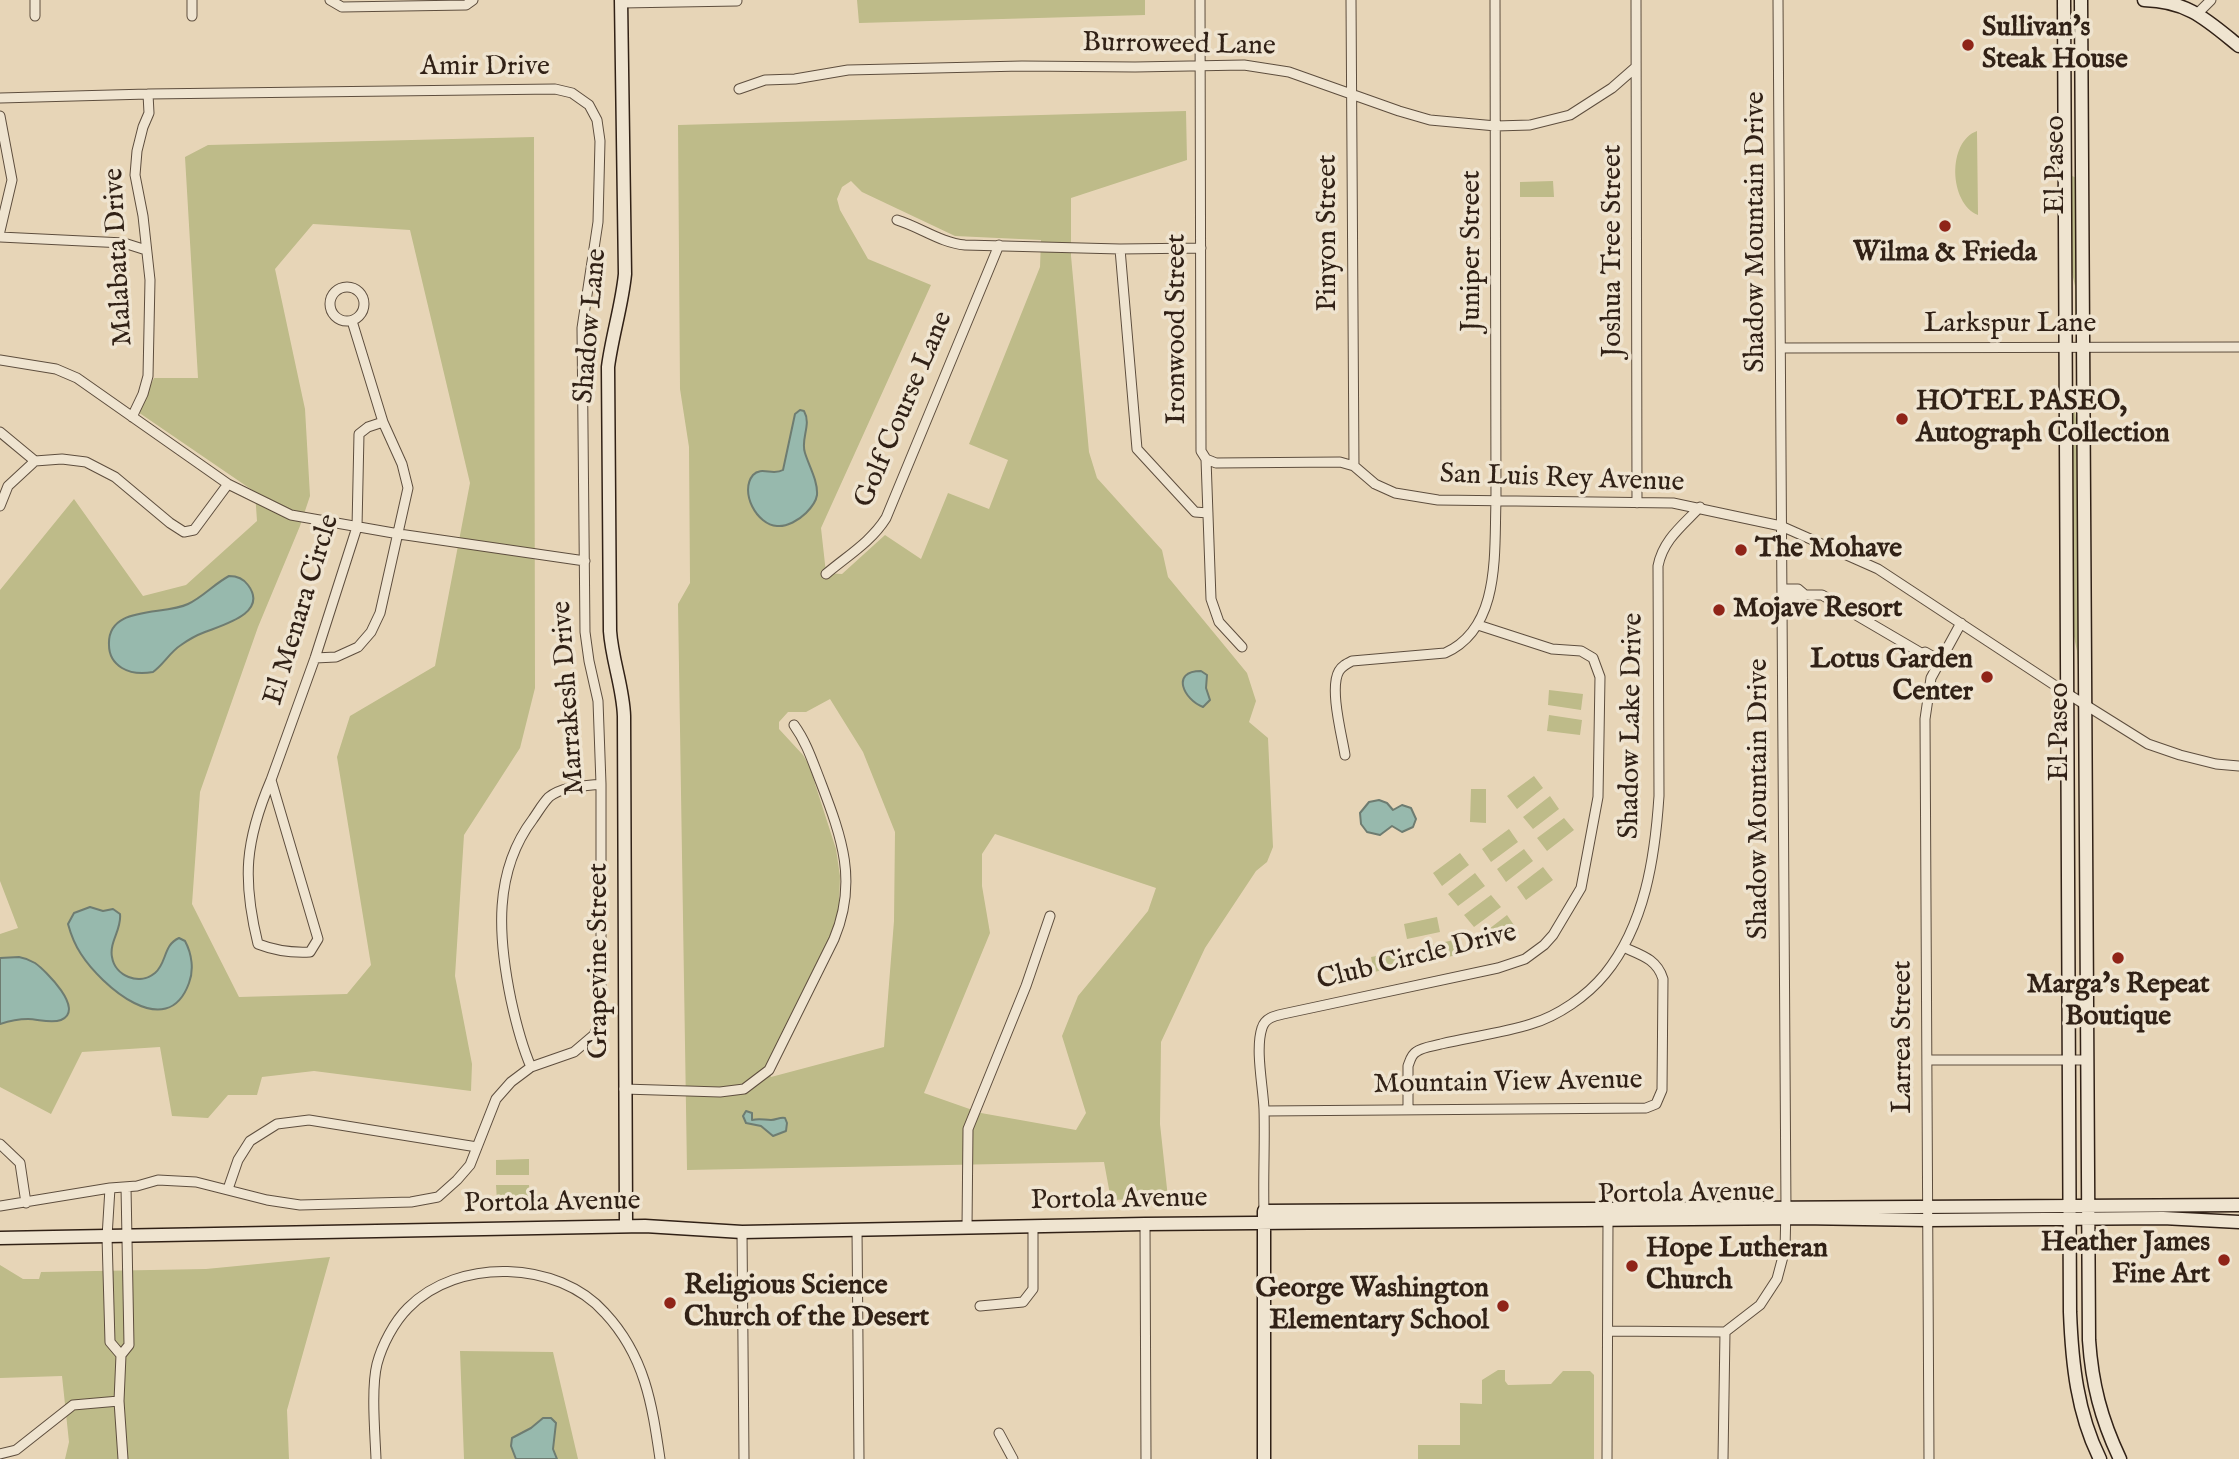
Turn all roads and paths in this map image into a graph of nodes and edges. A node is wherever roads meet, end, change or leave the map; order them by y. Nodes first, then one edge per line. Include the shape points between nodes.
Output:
1 (35, 0) edge
2 (192, 0) edge
3 (330, 0) edge
4 (1200, 0) edge
5 (1351, 0) edge
6 (1495, 0) edge
7 (1636, 0) edge
8 (1778, 0) edge
9 (2064, 0) edge
10 (2081, 0) edge
11 (2144, 0) edge
12 (2211, 0) edge
13 (737, 1) edge
14 (470, 2) edge
15 (622, 2) edge
16 (2198, 13) junction
17 (34, 16) dead end
18 (192, 16) dead end
19 (2239, 46) edge
20 (1200, 65) junction
21 (1636, 66) junction
22 (739, 89) dead end
23 (148, 94) junction
24 (1351, 94) junction
25 (0, 98) edge
26 (0, 116) edge
27 (1496, 126) junction
28 (2065, 150) junction
29 (2081, 150) junction
30 (2082, 173) junction
31 (2065, 174) junction
32 (897, 220) dead end
33 (0, 231) edge
34 (0, 237) edge
35 (999, 245) junction
36 (1201, 248) junction
37 (1119, 249) junction
38 (146, 250) junction
39 (2065, 255) junction
40 (352, 321) dead end
41 (2073, 335) dead end
42 (2239, 347) edge
43 (1781, 348) junction
44 (2083, 348) junction
45 (2066, 349) junction
46 (0, 360) edge
47 (132, 417) junction
48 (383, 422) junction
49 (0, 432) edge
50 (1206, 459) junction
51 (36, 461) junction
52 (1353, 466) junction
53 (228, 484) junction
54 (1496, 501) junction
55 (1637, 503) junction
56 (0, 506) edge
57 (1700, 507) junction
58 (1208, 513) junction
59 (1781, 526) junction
60 (357, 527) junction
61 (399, 534) junction
62 (585, 561) junction
63 (826, 574) dead end
64 (1782, 593) junction
65 (1961, 622) junction
66 (1478, 625) junction
67 (1242, 647) dead end
68 (315, 658) junction
69 (1939, 663) junction
70 (2068, 694) junction
71 (623, 696) joint
72 (2086, 706) junction
73 (794, 725) dead end
74 (1345, 755) dead end
75 (2239, 766) edge
76 (271, 780) junction
77 (601, 784) junction
78 (1050, 916) dead end
79 (1623, 947) junction
80 (1927, 1060) junction
81 (2070, 1060) junction
82 (2087, 1060) junction
83 (531, 1067) junction
84 (624, 1090) junction
85 (1408, 1110) junction
86 (1264, 1111) junction
87 (0, 1144) edge
88 (477, 1147) junction
89 (126, 1187) junction
90 (110, 1188) junction
91 (228, 1189) junction
92 (26, 1203) junction
93 (2239, 1205) edge
94 (0, 1206) edge
95 (2151, 1210) junction
96 (2079, 1212) junction
97 (1786, 1213) junction
98 (1928, 1213) junction
99 (1264, 1217) junction
100 (1608, 1221) junction
101 (2239, 1222) edge
102 (1145, 1224) junction
103 (626, 1226) junction
104 (967, 1227) junction
105 (1033, 1227) junction
106 (857, 1229) junction
107 (742, 1232) junction
108 (107, 1237) junction
109 (126, 1237) junction
110 (0, 1238) edge
111 (980, 1306) dead end
112 (1608, 1331) junction
113 (1725, 1332) junction
114 (2071, 1339) junction
115 (121, 1355) junction
116 (2093, 1380) junction
117 (119, 1401) junction
118 (999, 1433) dead end
119 (0, 1454) edge
120 (123, 1459) edge
121 (376, 1459) edge
122 (660, 1459) edge
123 (744, 1459) edge
124 (859, 1459) edge
125 (1013, 1459) edge
126 (1146, 1459) edge
127 (1264, 1459) edge
128 (1607, 1459) edge
129 (1723, 1459) edge
130 (1929, 1459) edge
131 (2100, 1459) edge
132 (2120, 1459) edge

1 - 17 street
2 - 18 street
3 - 14 street via 342,6
4 - 20 street, Ironwood Street
5 - 24 street, Pinyon Street
6 - 27 street, Juniper Street
7 - 21 street, Joshua Tree Street
8 - 43 street, Shadow Mountain Drive
9 - 28 street, El Paseo
10 - 29 street, El Paseo
11 - 16 street via 2165,1
12 - 16 street
13 - 15 street
15 - 71 street, Shadow Lane via 625,274 608,381 610,631
16 - 19 street
20 - 22 street, Burroweed Lane via 848,70 765,80
20 - 24 street, Burroweed Lane via 1276,68
20 - 36 street, Ironwood Street
21 - 27 street, Burroweed Lane via 1570,115 1530,125
21 - 55 street, Joshua Tree Street
23 - 25 street, Amir Drive
23 - 38 street, Malabata Drive via 149,113 135,175
23 - 62 street, Amir Drive via 555,89 572,93 589,105 600,141 598,222 582,328
24 - 27 street, Burroweed Lane via 1430,120
24 - 52 street, Pinyon Street
26 - 33 street via 12,180
27 - 54 street, Juniper Street
28 - 29 street via 2073,157
28 - 31 street, El Paseo
29 - 30 street, El Paseo
30 - 31 street via 2073,169
30 - 44 street, El Paseo
31 - 39 street, El Paseo
32 - 35 street via 954,244
34 - 38 street via 124,243
35 - 37 street
35 - 63 street, Golf Course Lane via 886,518 866,542
36 - 37 street
36 - 50 street, Ironwood Street via 1201,451
37 - 58 street via 1137,449 1195,512
38 - 47 street, Malabata Drive via 150,280 148,376
39 - 41 street via 2073,283
39 - 45 street, El Paseo
40 - 48 street
42 - 44 street, Larkspur Lane
43 - 45 street, Larkspur Lane
43 - 59 street, Shadow Mountain Drive
44 - 45 street, Larkspur Lane
44 - 72 street, El Paseo
45 - 70 street, El Paseo
46 - 47 street, Marrakesh Drive via 56,369
47 - 53 street, Marrakesh Drive
48 - 60 street, El Menara Circle via 359,434
48 - 61 street via 408,488
49 - 51 street
50 - 52 street via 1216,463 1340,462
50 - 58 street, Ironwood Street
51 - 53 street via 86,462 114,477 184,532 194,530
51 - 56 street via 8,486
52 - 54 street, San Luis Rey Avenue via 1395,493 1438,500
53 - 60 street, Marrakesh Drive via 291,515
54 - 55 street, San Luis Rey Avenue
54 - 66 street, Juniper Street via 1491,584
55 - 57 street, San Luis Rey Avenue
57 - 59 street, San Luis Rey Avenue
57 - 79 street, Shadow Lake Drive via 1668,541 1659,558 1657,834 1643,898
58 - 67 street, Ironwood Street via 1211,599 1219,622
59 - 64 street, Shadow Mountain Drive
59 - 65 street, San Luis Rey Avenue via 1878,569
60 - 61 street, Marrakesh Drive
60 - 68 street, El Menara Circle
61 - 62 street, Marrakesh Drive
61 - 68 street via 371,632 358,648 336,657
62 - 77 street, Marrakesh Drive via 585,632 598,701
64 - 69 street via 1798,589 1805,595 1822,595
64 - 97 street, Shadow Mountain Drive
65 - 69 street, Larrea Street
65 - 70 street, San Luis Rey Avenue
66 - 74 street via 1470,637 1445,653 1352,661 1342,666 1335,688
66 - 86 street, Club Circle Drive via 1593,658 1600,677 1598,797 1581,888 1553,935 1525,959 1271,1017 1261,1030
68 - 76 street, El Menara Circle
69 - 80 street, Larrea Street via 1931,678 1925,719
70 - 72 street, San Luis Rey Avenue
70 - 81 street, El Paseo
71 - 84 street, Grapevine Street
72 - 75 street, San Luis Rey Avenue via 2148,744
72 - 82 street, El Paseo
73 - 84 street via 826,796 846,864 845,906 834,939 769,1070 744,1089
76 - 76 street, El Menara Circle via 257,813 248,860 249,908 258,944 310,952 317,939
77 - 83 street, Marrakesh Drive via 601,1019 594,1035 574,1052
77 - 83 street via 550,797 523,832 510,860 500,914 501,936 520,1042
78 - 104 street via 968,1129
79 - 85 street, Shadow Lake Drive via 1605,974 1558,1013 1416,1052 1408,1066
79 - 85 street, Mountain View Avenue via 1653,961 1663,979 1662,1090 1656,1104 1646,1108
80 - 81 street
80 - 98 street, Larrea Street
81 - 82 street
81 - 96 street, El Paseo
82 - 96 street, El Paseo via 2088,1181
83 - 88 street, Marrakesh Drive via 496,1100
84 - 103 street, Grapevine Street
85 - 86 street, Mountain View Avenue
86 - 99 street
87 - 92 street via 20,1163
88 - 91 street, Marrakesh Drive via 470,1165 438,1197 411,1202 300,1205
88 - 91 street via 309,1120 277,1124 250,1141
89 - 90 street, Marrakesh Drive
89 - 91 street, Marrakesh Drive via 159,1180
89 - 109 street
90 - 92 street, Marrakesh Drive
90 - 108 street
92 - 94 street, Marrakesh Drive
93 - 95 street, Portola Avenue
95 - 96 street, Portola Avenue
95 - 101 street, Portola Avenue
96 - 98 street, Portola Avenue
96 - 98 street, Portola Avenue via 2008,1219
96 - 114 street, El Paseo via 2070,1248
96 - 116 street, El Paseo
97 - 98 street, Portola Avenue
97 - 99 street, Portola Avenue
97 - 100 street, Portola Avenue
97 - 113 street, Shadow Mountain Drive via 1785,1249 1777,1279 1760,1305
98 - 130 street, Larrea Street
99 - 100 street, Portola Avenue
99 - 102 street, Portola Avenue
99 - 127 street
100 - 112 street
102 - 105 street, Portola Avenue
102 - 126 street
103 - 107 street, Portola Avenue
103 - 109 street, Portola Avenue
104 - 105 street, Portola Avenue
104 - 106 street, Portola Avenue
105 - 111 street via 1033,1289 1023,1302
106 - 107 street, Portola Avenue
106 - 124 street
107 - 123 street
108 - 109 street, Portola Avenue
108 - 110 street, Portola Avenue
108 - 115 street via 110,1342
109 - 115 street via 129,1345
112 - 113 street
112 - 128 street
113 - 129 street
114 - 116 street via 2081,1348
114 - 131 street, El Paseo via 2078,1394
115 - 117 street
116 - 132 street, El Paseo
117 - 119 street via 73,1405 16,1450
117 - 120 street
118 - 125 street
121 - 122 street via 377,1364 407,1308 450,1281 514,1272 569,1285 617,1326 644,1376

